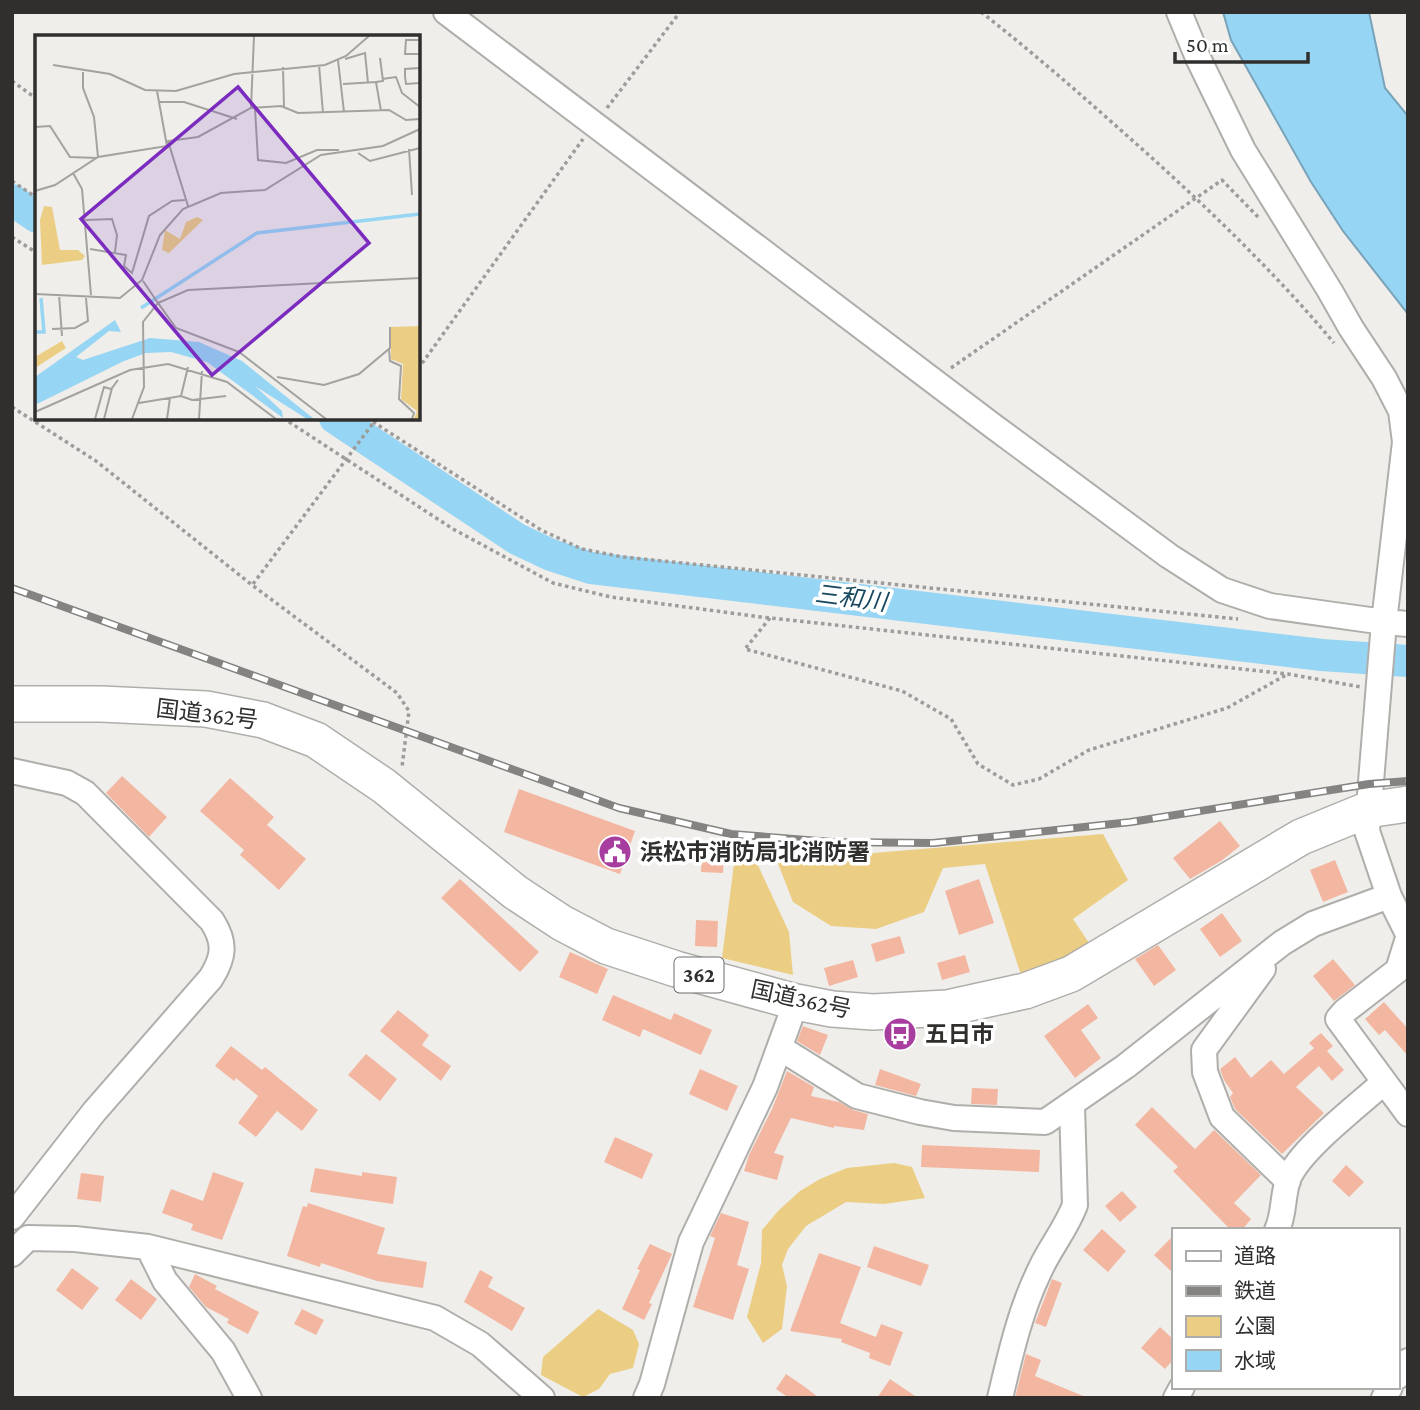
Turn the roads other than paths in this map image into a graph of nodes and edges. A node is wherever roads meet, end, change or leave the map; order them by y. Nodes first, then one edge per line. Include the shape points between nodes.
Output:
1 (446, 12) edge
2 (1179, 12) edge
3 (1392, 628) edge
4 (12, 704) edge
5 (12, 771) edge
6 (1408, 804) edge
7 (1367, 810) junction
8 (1390, 896) junction
9 (1408, 936) edge
10 (1282, 943) junction
11 (796, 1002) junction
12 (780, 1048) junction
13 (1384, 1082) junction
14 (1072, 1105) junction
15 (1408, 1114) edge
16 (1287, 1181) junction
17 (12, 1217) edge
18 (1278, 1228) edge
19 (18, 1239) edge
20 (148, 1247) junction
21 (248, 1398) edge
22 (542, 1398) edge
23 (646, 1398) edge
24 (1000, 1398) edge

1 - 3 street via 1169,556 1222,590 1270,606
2 - 3 street via 1243,150 1401,411 1405,442
3 - 7 street via 1377,685
4 - 11 highway, 国道362号 / 362 via 206,709 263,720 316,740 384,786 515,892 562,923 618,950
5 - 17 street via 67,783 85,793 212,921 222,948 211,978 94,1112
6 - 7 highway, 国道362号 / 362
7 - 8 street via 1367,831
7 - 11 highway, 国道362号 / 362 via 1301,837 1071,974 1025,991 947,1008 873,1012
8 - 9 street
8 - 10 street via 1313,924
9 - 13 street via 1398,970 1338,1019
10 - 14 street
10 - 16 street via 1204,1050 1205,1072 1222,1117
11 - 12 street
12 - 14 street via 857,1096 920,1112 1045,1122
12 - 23 street via 691,1242
13 - 15 street
13 - 16 street via 1298,1159
14 - 24 street via 1075,1205 1037,1275
16 - 18 street
19 - 20 street
20 - 21 street via 164,1280 223,1351
20 - 22 street via 435,1318 480,1344

